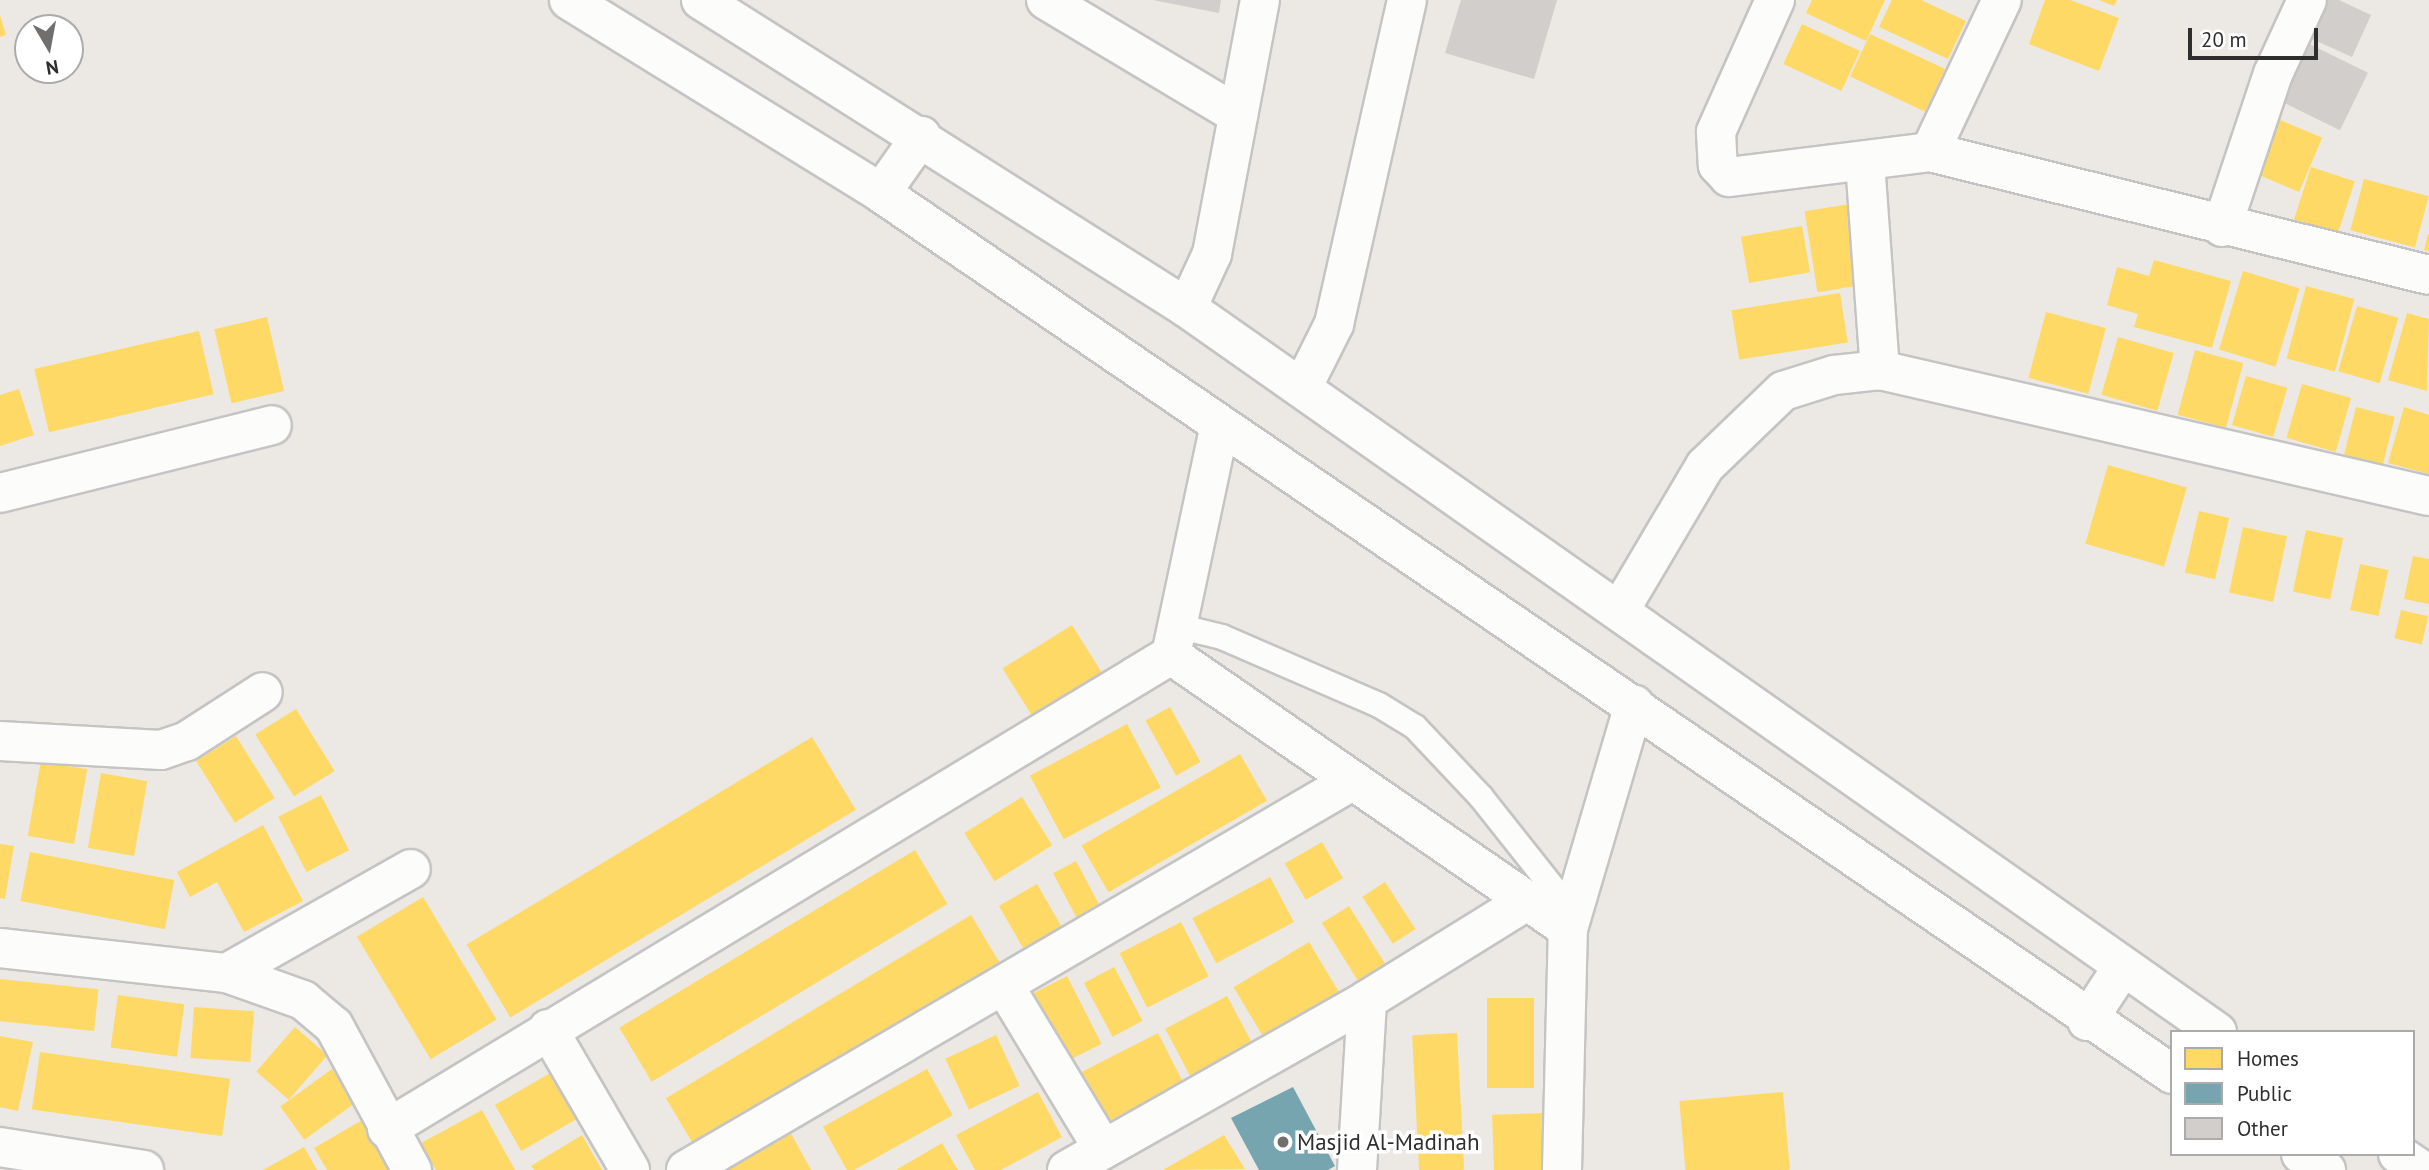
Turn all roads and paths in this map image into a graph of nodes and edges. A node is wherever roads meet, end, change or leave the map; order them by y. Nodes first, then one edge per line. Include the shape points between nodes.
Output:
1 (569, 0) edge
2 (701, 0) edge
3 (1046, 0) edge
4 (1260, 0) edge
5 (1407, 0) edge
6 (1774, 0) edge
7 (2002, 0) edge
8 (2307, 0) edge
9 (1238, 115) junction
10 (921, 136) junction
11 (1930, 152) junction
12 (1865, 162) junction
13 (881, 193) junction
14 (2222, 227) junction
15 (2429, 275) edge
16 (1188, 308) junction
17 (1880, 370) junction
18 (1302, 388) junction
19 (272, 425) dead end
20 (1219, 429) junction
21 (0, 493) edge
22 (2429, 496) edge
23 (1621, 608) junction
24 (1174, 640) junction
25 (263, 692) dead end
26 (1634, 705) junction
27 (0, 741) edge
28 (1352, 781) junction
29 (411, 869) dead end
30 (1528, 900) junction
31 (1570, 921) junction
32 (0, 948) edge
33 (2122, 968) junction
34 (227, 973) junction
35 (1005, 988) junction
36 (1367, 1000) junction
37 (2087, 1021) junction
38 (548, 1029) junction
39 (2214, 1030) edge
40 (2170, 1073) edge
41 (387, 1129) junction
42 (0, 1147) edge
43 (1103, 1149) junction
44 (2304, 1156) edge
45 (2401, 1156) edge
46 (144, 1170) edge
47 (411, 1170) edge
48 (630, 1170) edge
49 (687, 1170) edge
50 (1067, 1170) edge
51 (1357, 1170) edge
52 (1562, 1170) edge
53 (2326, 1170) edge
54 (2422, 1170) edge

1 - 13 street
2 - 10 street
3 - 9 street
4 - 9 street
5 - 18 street via 1334,324
6 - 12 street via 1716,132 1718,165 1729,177 1750,179
7 - 11 street
8 - 14 street via 2273,74
9 - 16 street via 1212,254
10 - 13 street
10 - 16 street
11 - 12 street
11 - 14 street
12 - 17 street
13 - 20 street
14 - 15 street
16 - 18 street
17 - 22 street
17 - 23 street via 1799,384 1756,410 1705,466
18 - 23 street
19 - 21 street
20 - 24 street
20 - 26 street
23 - 33 street
24 - 28 street
24 - 31 lane via 1234,642 1379,705 1415,727 1481,796
24 - 38 street
25 - 27 street via 187,741 161,750
26 - 31 street
26 - 37 street
28 - 30 street
28 - 35 street
29 - 34 street
30 - 31 street
30 - 36 street
31 - 52 street
32 - 34 street
33 - 37 street
33 - 39 street
34 - 41 street via 261,980 321,1013 334,1026
35 - 43 street
35 - 49 street
36 - 43 street
36 - 51 street
37 - 40 street
38 - 41 street
38 - 48 street
41 - 47 street
42 - 46 street
43 - 50 street
44 - 53 street
45 - 54 street

